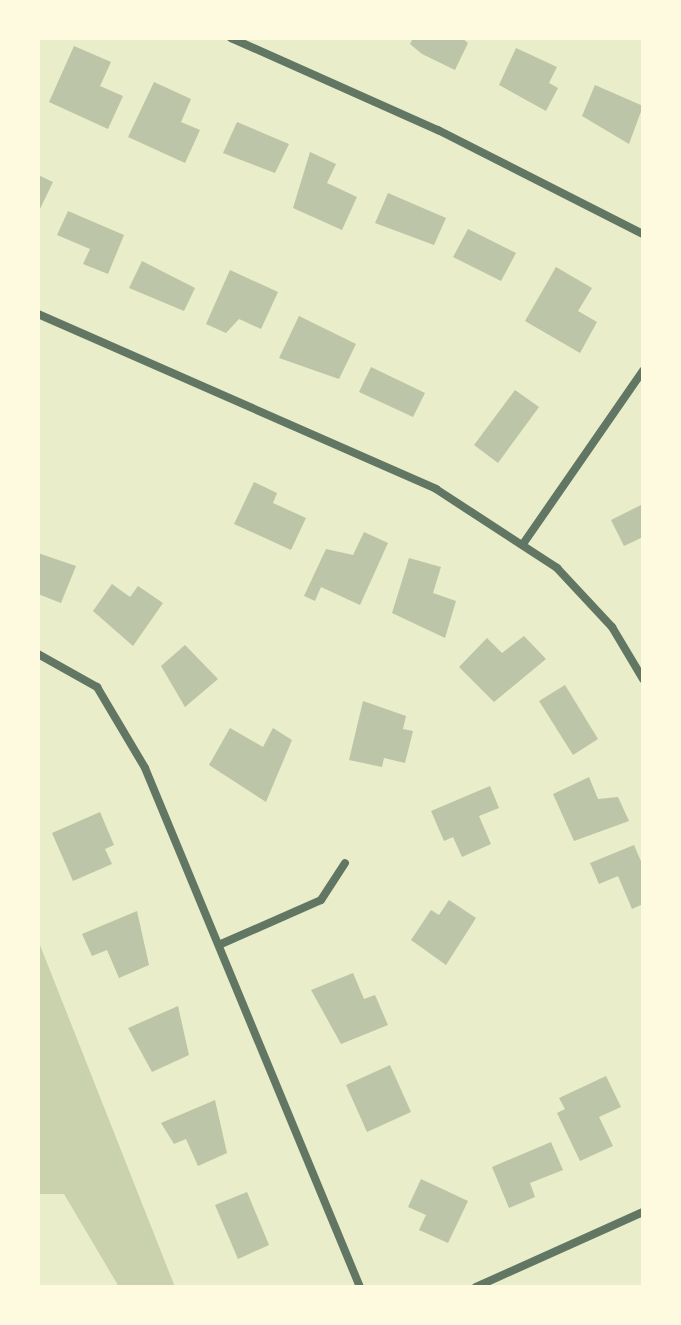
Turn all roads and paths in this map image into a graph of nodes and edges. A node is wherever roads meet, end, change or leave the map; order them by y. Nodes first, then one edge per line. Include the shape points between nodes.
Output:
1 (231, 38) edge
2 (643, 234) edge
3 (38, 314) edge
4 (643, 371) edge
5 (523, 544) junction
6 (38, 654) edge
7 (643, 679) edge
8 (345, 863) dead end
9 (221, 944) junction
10 (643, 1212) edge
11 (360, 1287) edge
12 (476, 1287) edge

1 - 2 street via 438,130
3 - 5 street via 436,489
4 - 5 street
5 - 7 street via 612,627
6 - 9 street via 97,687 117,713
8 - 9 street via 321,900
9 - 11 street
10 - 12 street

